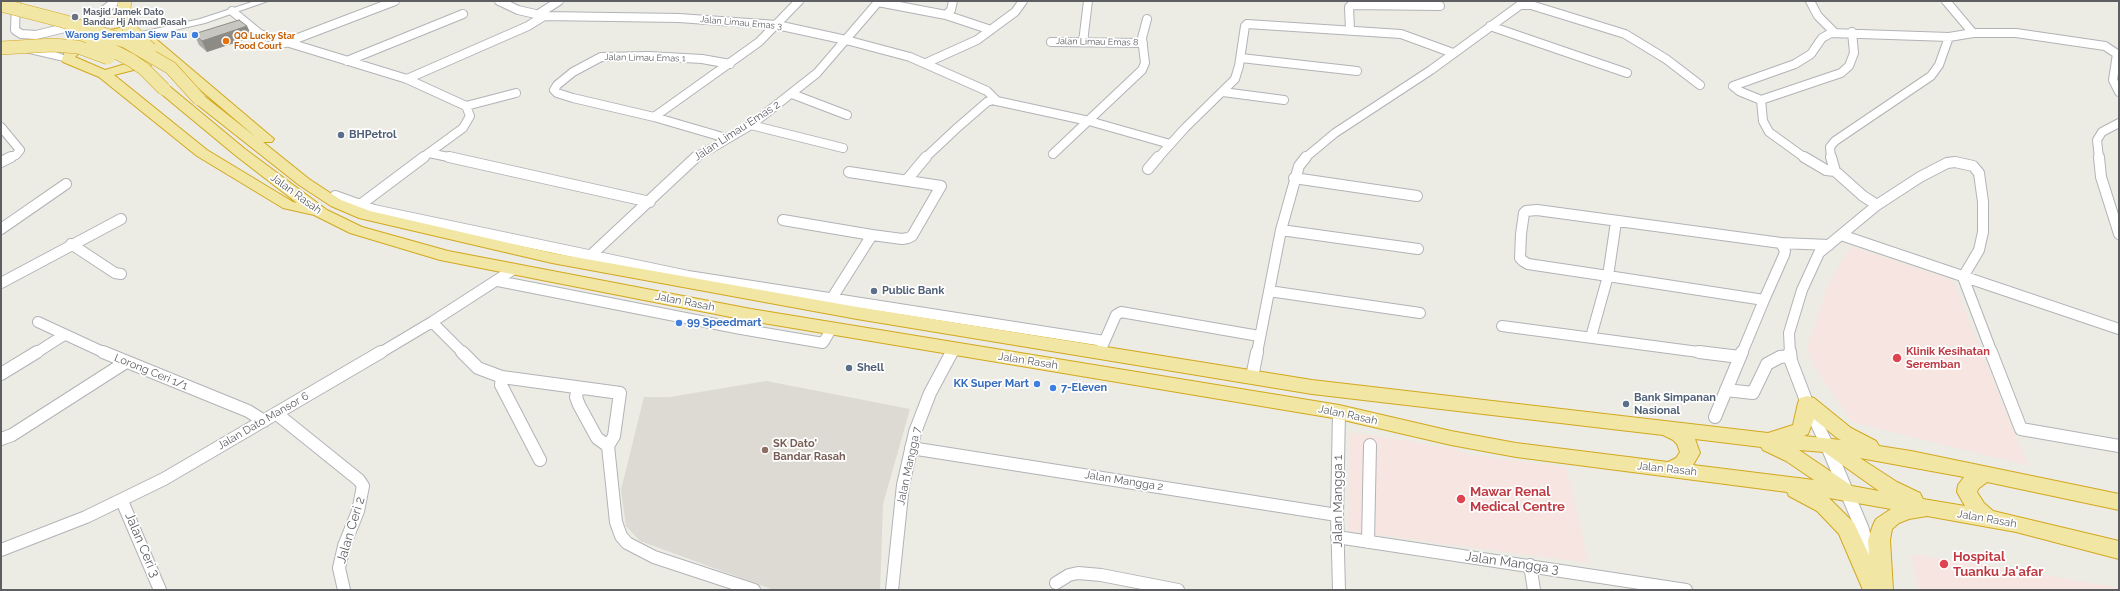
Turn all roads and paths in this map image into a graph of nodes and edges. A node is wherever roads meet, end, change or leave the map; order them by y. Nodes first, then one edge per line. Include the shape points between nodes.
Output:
1 (16, 1) edge
2 (116, 1) edge
3 (125, 1) edge
4 (264, 1) edge
5 (395, 1) edge
6 (499, 1) edge
7 (559, 1) edge
8 (799, 1) edge
9 (879, 1) edge
10 (953, 1) edge
11 (1023, 1) edge
12 (1088, 1) edge
13 (1810, 1) edge
14 (1946, 1) edge
15 (1, 5) edge
16 (1440, 6) dead end
17 (1, 12) edge
18 (232, 12) junction
19 (463, 14) dead end
20 (946, 15) junction
21 (541, 16) junction
22 (1147, 19) dead end
23 (202, 21) junction
24 (87, 23) junction
25 (776, 25) junction
26 (1490, 26) junction
27 (103, 28) junction
28 (991, 30) junction
29 (1350, 30) junction
30 (120, 32) junction
31 (1834, 32) junction
32 (1852, 32) junction
33 (1973, 33) junction
34 (140, 35) junction
35 (1949, 37) junction
36 (95, 38) junction
37 (846, 40) junction
38 (1051, 42) dead end
39 (1083, 42) junction
40 (285, 43) junction
41 (1143, 43) junction
42 (80, 45) junction
43 (2, 47) edge
44 (160, 49) junction
45 (1453, 53) junction
46 (1241, 58) junction
47 (68, 59) junction
48 (347, 61) junction
49 (926, 63) junction
50 (730, 64) junction
51 (171, 68) junction
52 (1357, 71) dead end
53 (1627, 73) dead end
54 (104, 74) junction
55 (407, 79) junction
56 (1700, 85) dead end
57 (164, 89) junction
58 (1223, 92) junction
59 (2119, 92) edge
60 (516, 93) dead end
61 (792, 94) junction
62 (996, 100) junction
63 (1284, 100) dead end
64 (1761, 100) junction
65 (466, 106) junction
66 (847, 115) dead end
67 (654, 117) junction
68 (1089, 121) junction
69 (2119, 123) edge
70 (751, 125) junction
71 (1, 127) edge
72 (726, 138) junction
73 (1170, 144) junction
74 (843, 148) dead end
75 (429, 153) junction
76 (1053, 154) dead end
77 (1, 162) edge
78 (1148, 169) dead end
79 (1835, 171) junction
80 (849, 172) dead end
81 (1294, 178) junction
82 (906, 181) junction
83 (66, 184) dead end
84 (1418, 196) dead end
85 (650, 202) junction
86 (1877, 205) junction
87 (363, 210) junction
88 (321, 213) junction
89 (121, 218) dead end
90 (783, 220) dead end
91 (1616, 222) junction
92 (1, 229) edge
93 (1281, 230) junction
94 (2119, 234) edge
95 (872, 235) junction
96 (1841, 235) junction
97 (1781, 243) junction
98 (71, 244) junction
99 (1829, 245) junction
100 (1418, 249) dead end
101 (588, 257) junction
102 (514, 269) junction
103 (121, 274) dead end
104 (1608, 276) junction
105 (1963, 278) junction
106 (498, 281) junction
107 (1, 283) edge
108 (1269, 291) junction
109 (832, 298) junction
110 (1764, 300) junction
111 (1420, 313) dead end
112 (38, 322) dead end
113 (432, 322) junction
114 (746, 322) junction
115 (1502, 326) dead end
116 (2119, 329) edge
117 (64, 335) junction
118 (1260, 336) junction
119 (1591, 337) junction
120 (1102, 347) junction
121 (953, 349) junction
122 (1790, 356) junction
123 (1740, 358) junction
124 (126, 362) junction
125 (1, 374) edge
126 (502, 377) junction
127 (1252, 377) junction
128 (578, 388) junction
129 (1726, 390) junction
130 (1807, 403) junction
131 (1339, 412) junction
132 (278, 414) junction
133 (1715, 417) dead end
134 (264, 421) junction
135 (1666, 429) junction
136 (1, 439) edge
137 (1760, 440) junction
138 (1827, 444) junction
139 (1370, 445) dead end
140 (608, 446) junction
141 (2119, 446) edge
142 (911, 448) junction
143 (1911, 458) junction
144 (540, 460) dead end
145 (1672, 469) junction
146 (1984, 473) junction
147 (1780, 483) junction
148 (1848, 493) junction
149 (122, 501) junction
150 (2119, 502) edge
151 (1934, 509) junction
152 (1337, 515) junction
153 (1987, 519) junction
154 (1337, 537) junction
155 (1368, 542) junction
156 (1, 550) edge
157 (2119, 550) edge
158 (1530, 565) junction
159 (1056, 583) dead end
160 (160, 590) edge
161 (344, 590) edge
162 (754, 590) edge
163 (892, 590) edge
164 (1178, 590) edge
165 (1339, 590) edge
166 (1534, 590) edge
167 (1686, 590) edge
168 (1874, 590) edge
169 (1878, 590) edge
170 (1882, 590) edge

1 - 24 street via 15,30 21,34 36,35
2 - 24 street
3 - 51 highway, bridge via 124,16 129,28
4 - 18 street
5 - 40 street
6 - 21 street, Jalan Limau Emas 3 via 518,10
7 - 21 street
8 - 25 street
9 - 20 street
9 - 37 street, Jalan Limau Emas 2
10 - 20 street via 951,10
11 - 28 street via 1015,12
12 - 39 street
13 - 31 street via 1818,16
14 - 33 street
15 - 51 highway, Jalan Rasah, bridge via 125,41
16 - 29 street via 1351,5
17 - 57 highway, Jalan Rasah, bridge via 73,32 100,43 137,64
18 - 23 street
18 - 40 street via 260,34
19 - 48 street
20 - 28 street
21 - 25 street, Jalan Limau Emas 3 via 679,18
21 - 55 street via 528,26
22 - 41 street
23 - 34 street
23 - 44 street via 163,38
24 - 27 street
25 - 37 street, Jalan Limau Emas 3
25 - 50 street
26 - 45 street
26 - 53 street
26 - 56 street via 1520,5 1531,5 1633,38
27 - 30 street
27 - 36 street
28 - 49 street via 962,47
29 - 45 street via 1411,36
29 - 46 street via 1247,24
30 - 34 highway
30 - 36 highway
31 - 32 street
31 - 64 street via 1822,38 1811,54 1796,64 1733,86
32 - 35 street
32 - 64 street via 1854,53 1849,66 1841,73
33 - 35 street
33 - 59 street via 2028,34 2105,46 2117,54 2113,80
34 - 44 highway via 149,38
35 - 79 street via 1939,64 1931,76 1832,144 1830,153
36 - 42 highway
37 - 49 street, Jalan Limau Emas 3
37 - 61 street, Jalan Limau Emas 2 via 825,64
38 - 39 street, Jalan Limau Emas 8
39 - 41 street, Jalan Limau Emas 8
40 - 48 street
41 - 68 street via 1146,63 1142,70
42 - 43 street
42 - 47 highway
43 - 47 street via 42,52
43 - 57 highway, bridge via 78,47 117,61
44 - 54 highway via 144,63
44 - 87 highway via 335,196
45 - 81 street via 1335,133 1304,158
46 - 52 street
46 - 58 street via 1235,79
47 - 54 highway
48 - 55 street
49 - 62 street, Jalan Limau Emas 3 via 987,90
50 - 67 street
50 - 67 street, Jalan Limau Emas 1 via 671,58 601,57 573,72 555,87 557,93 573,98
51 - 87 highway, Jalan Rasah, bridge via 199,99 304,182 336,203
54 - 88 highway via 208,157 288,205
55 - 65 street
57 - 88 highway, Jalan Rasah via 240,152
58 - 63 street
58 - 73 street
60 - 65 street
61 - 66 street
61 - 70 street, Jalan Limau Emas 2
62 - 68 street, Jalan Limau Emas 3
62 - 82 street via 987,102 957,128
64 - 79 street via 1763,121 1769,132 1809,161 1826,170
65 - 75 street via 470,116 463,128
67 - 72 street, Jalan Limau Emas 1
68 - 73 street, Jalan Limau Emas 3
68 - 76 street
69 - 94 street via 2098,136 2098,163
70 - 72 street, Jalan Limau Emas 2
70 - 74 street
71 - 77 street via 20,150 16,155
72 - 85 street, Jalan Limau Emas 2 via 692,160
73 - 78 street
75 - 85 street
75 - 87 street
79 - 86 street
80 - 82 street
81 - 84 street
81 - 93 street
82 - 95 street via 941,186 912,236 902,239
83 - 92 street
85 - 101 street, Jalan Limau Emas 2
86 - 96 street
86 - 105 street via 1947,163 1962,162 1977,169 1983,202 1983,232 1979,250
87 - 101 street
87 - 120 highway, Jalan Rasah via 559,260 722,290
88 - 102 highway, Jalan Rasah via 363,232 446,256
89 - 98 street
90 - 95 street
91 - 97 street
91 - 104 street
91 - 104 street via 1529,210 1524,213 1520,258 1525,263
93 - 100 street
93 - 108 street
95 - 109 street
96 - 99 street
96 - 105 street
97 - 99 street
97 - 110 street via 1784,255
98 - 103 street via 115,273
98 - 107 street
99 - 122 street via 1819,253 1802,290 1789,333
101 - 109 street via 688,276
102 - 106 street, Jalan Dato Mansor 6
102 - 114 highway, Jalan Rasah
104 - 110 street
104 - 119 street
105 - 116 street via 2031,298
105 - 141 street via 2021,429
106 - 113 street, Jalan Dato Mansor 6
106 - 114 street
108 - 111 street
108 - 118 street
109 - 120 street
110 - 123 street
112 - 117 street, Lorong Ceri 1/1
113 - 126 street via 478,368
113 - 132 street, Jalan Dato Mansor 6
114 - 121 highway, Jalan Rasah via 832,328
115 - 119 street
117 - 124 street, Lorong Ceri 1/1
117 - 125 street
118 - 120 street via 1125,312 1116,315
118 - 127 street
119 - 123 street
120 - 127 highway, Jalan Rasah
121 - 131 highway, Jalan Rasah
121 - 142 street, Jalan Mangga 7 via 919,420
122 - 129 street via 1780,357 1767,364 1753,393
122 - 130 street via 1794,374
123 - 129 street
124 - 134 street, Lorong Ceri 1/1 via 248,411
124 - 136 street via 12,435
126 - 128 street
126 - 144 street via 501,385
127 - 135 highway, Jalan Rasah via 1312,387
128 - 140 street via 576,397 579,405 597,438
128 - 140 street via 620,393 614,436
129 - 133 street
130 - 137 highway via 1801,429 1790,435
130 - 138 street
130 - 143 highway via 1831,425 1862,444
131 - 145 highway, Jalan Rasah via 1516,450
131 - 152 street, Jalan Mangga 1
132 - 134 street, Jalan Dato Mansor 6
132 - 161 street, Jalan Ceri 2 via 363,486 358,511 344,546 339,568
134 - 149 street, Jalan Dato Mansor 6
135 - 137 highway, Jalan Rasah
135 - 145 highway via 1680,435 1689,447 1687,459
137 - 138 highway, Jalan Rasah
137 - 148 highway via 1793,456
138 - 143 highway, Jalan Rasah
138 - 148 street
138 - 151 highway via 1890,488
139 - 155 street
140 - 162 street via 616,522 621,536 627,543 654,557
142 - 152 street, Jalan Mangga 2
142 - 163 street, Jalan Mangga 7 via 902,491
143 - 146 highway, Jalan Rasah
145 - 147 highway, Jalan Rasah
146 - 150 highway, Jalan Rasah
146 - 153 highway via 1968,485 1967,492 1977,509
147 - 148 highway, Jalan Rasah
147 - 168 highway via 1824,505 1847,529
148 - 151 highway, Jalan Rasah
148 - 169 street via 1861,526
149 - 156 street, Jalan Dato Mansor 6
149 - 160 street, Jalan Ceri 3
151 - 153 highway, Jalan Rasah
151 - 170 highway via 1907,511 1892,517 1883,525 1879,540
152 - 154 street, Jalan Mangga 1
153 - 157 highway, Jalan Rasah
154 - 155 street, Jalan Mangga 3
154 - 165 street, Jalan Mangga 1
155 - 158 street, Jalan Mangga 3
158 - 166 street
158 - 167 street, Jalan Mangga 3
159 - 164 street via 1068,575 1078,573

